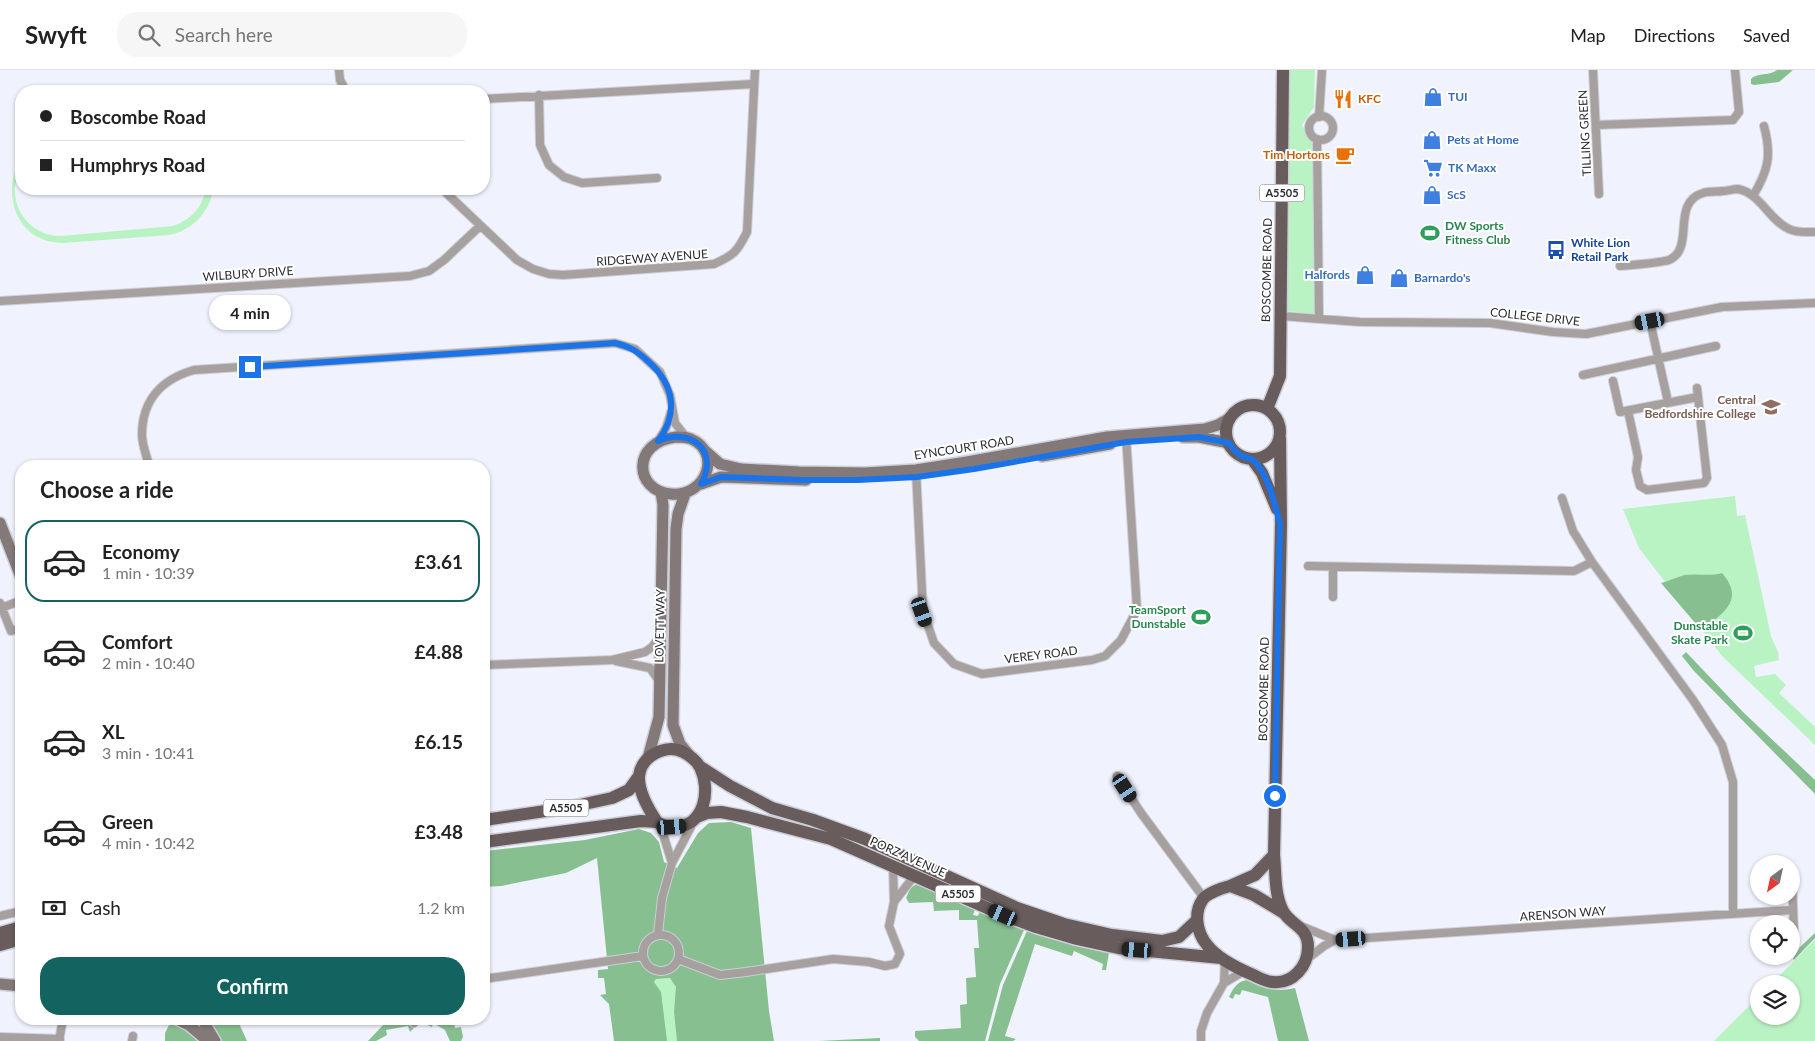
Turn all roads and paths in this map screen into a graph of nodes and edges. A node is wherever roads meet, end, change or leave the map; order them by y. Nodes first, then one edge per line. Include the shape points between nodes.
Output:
1 (338, 70) edge
2 (755, 70) edge
3 (1283, 70) edge
4 (1322, 70) edge
5 (1593, 70) edge
6 (1735, 70) edge
7 (754, 84) junction
8 (343, 85) edge
9 (539, 95) junction
10 (490, 99) edge
11 (1318, 117) junction
12 (1596, 125) junction
13 (1764, 126) dead end
14 (1318, 139) junction
15 (656, 178) dead end
16 (1599, 194) dead end
17 (448, 195) edge
18 (1753, 196) junction
19 (480, 226) junction
20 (1815, 232) edge
21 (1620, 266) dead end
22 (0, 301) edge
23 (1815, 302) edge
24 (1281, 316) junction
25 (1319, 319) junction
26 (1650, 321) junction
27 (1716, 346) dead end
28 (1658, 359) junction
29 (1583, 376) dead end
30 (1613, 381) dead end
31 (1697, 388) dead end
32 (1698, 397) junction
33 (1668, 402) junction
34 (672, 408) junction
35 (1267, 409) junction
36 (1628, 411) junction
37 (1230, 418) junction
38 (686, 437) junction
39 (1126, 438) junction
40 (1280, 438) junction
41 (658, 441) junction
42 (1229, 443) junction
43 (704, 450) junction
44 (1252, 459) junction
45 (148, 460) edge
46 (917, 473) junction
47 (701, 484) junction
48 (661, 492) junction
49 (685, 494) junction
50 (1562, 498) dead end
51 (0, 523) edge
52 (1280, 524) junction
53 (15, 562) edge
54 (1592, 562) junction
55 (1308, 566) dead end
56 (1333, 567) junction
57 (1333, 597) dead end
58 (15, 602) edge
59 (1, 606) edge
60 (15, 630) edge
61 (660, 638) junction
62 (612, 660) junction
63 (490, 665) edge
64 (659, 681) junction
65 (690, 756) junction
66 (648, 758) junction
67 (699, 766) junction
68 (639, 776) junction
69 (1117, 776) dead end
70 (490, 819) edge
71 (695, 819) junction
72 (659, 823) junction
73 (490, 841) edge
74 (1274, 855) junction
75 (672, 863) junction
76 (894, 865) junction
77 (915, 875) junction
78 (1230, 886) junction
79 (1204, 898) junction
80 (894, 902) junction
81 (1792, 905) edge
82 (1792, 910) junction
83 (15, 912) edge
84 (1284, 913) junction
85 (1733, 914) junction
86 (1792, 915) edge
87 (0, 916) edge
88 (1197, 920) junction
89 (1297, 924) junction
90 (15, 929) edge
91 (0, 933) edge
92 (658, 934) junction
93 (15, 940) edge
94 (1335, 940) junction
95 (0, 945) edge
96 (643, 956) junction
97 (678, 959) junction
98 (1224, 959) junction
99 (1307, 959) junction
100 (1244, 971) junction
101 (490, 979) edge
102 (1224, 983) junction
103 (0, 984) edge
104 (15, 985) edge
105 (62, 1025) edge
106 (190, 1025) edge
107 (206, 1025) edge
108 (0, 1037) edge
109 (60, 1040) edge
110 (208, 1041) edge
111 (215, 1041) edge
112 (1200, 1041) edge

1 - 8 street
2 - 7 street, RIDGEWAY AVENUE
3 - 24 main road, BOSCOMBE ROAD / A5505
4 - 11 street
5 - 12 street, TILLING GREEN
6 - 12 street via 1739,112 1733,120
7 - 9 street
7 - 19 street, RIDGEWAY AVENUE via 747,232 738,250 726,259 714,264 549,274 517,260
9 - 10 street
9 - 15 street via 540,145 549,165 564,178 582,183
11 - 14 street via 1310,126 1311,134
11 - 14 street via 1328,119 1333,128 1330,136
12 - 16 street, TILLING GREEN
13 - 18 street via 1768,158 1765,177
14 - 25 street
17 - 19 street, RIDGEWAY AVENUE
18 - 20 street via 1789,230
18 - 21 street via 1738,189 1702,193 1691,201 1686,210 1682,246 1678,253 1669,260
19 - 22 street, WILBURY DRIVE via 429,271 410,276
23 - 26 street, COLLEGE DRIVE via 1722,307
24 - 25 street, COLLEGE DRIVE
24 - 35 main road, BOSCOMBE ROAD / A5505 via 1280,376
25 - 26 street, COLLEGE DRIVE via 1490,323 1586,334
26 - 28 street
27 - 28 street
28 - 29 street
28 - 33 street
30 - 36 street via 1620,412
31 - 32 street
32 - 33 street
32 - 36 street via 1707,478 1704,483 1647,490 1640,486
33 - 36 street
34 - 38 street via 675,423
34 - 41 street
34 - 45 street via 660,372 634,349 615,343 194,370 165,383 146,410 142,436
35 - 37 main road via 1251,405 1243,407
35 - 40 main road via 1278,422
37 - 39 street, EYNCOURT ROAD via 1205,429
37 - 42 main road via 1226,434
38 - 41 street
38 - 43 street
39 - 42 street, EYNCOURT ROAD via 1199,437
39 - 46 street, EYNCOURT ROAD via 974,469
39 - 46 street, VEREY ROAD via 1137,610 1117,645 1105,656 1092,660 982,674 954,664 934,643 922,612
40 - 44 main road via 1270,454
40 - 52 main road, BOSCOMBE ROAD
41 - 48 street via 645,455 643,470 649,483
42 - 44 main road via 1242,457
43 - 46 street, EYNCOURT ROAD via 720,464 741,469
43 - 47 street via 708,466
44 - 52 main road, BOSCOMBE ROAD via 1274,500
46 - 47 street, EYNCOURT ROAD via 811,480 721,477
47 - 49 street
48 - 49 street
48 - 61 street, LOVETT WAY
49 - 65 street, LOVETT WAY via 676,529 673,725 680,744
50 - 54 street via 1573,531
51 - 53 street
52 - 74 main road, BOSCOMBE ROAD
54 - 56 street via 1574,571
54 - 85 street via 1722,744 1733,782
55 - 56 street
56 - 57 street
58 - 59 street
59 - 60 street via 11,631
61 - 62 street via 645,652
61 - 64 street, LOVETT WAY
62 - 63 street
62 - 64 street via 650,668
64 - 66 street, LOVETT WAY via 659,717
65 - 66 main road via 670,748
65 - 67 main road, A5505
66 - 68 main road, A5505
67 - 71 main road via 704,781 703,808
67 - 88 main road, PORZ AVENUE / A5505 via 772,808 865,839 1017,908 1064,924 1112,935 1162,941 1179,936
68 - 70 main road, A5505 via 629,790 612,798
68 - 72 main road via 643,794
69 - 79 street
71 - 72 main road, A5505 via 684,826
71 - 75 street
71 - 76 main road, PORZ AVENUE / A5505 via 707,813 721,812 780,824 832,839
72 - 73 main road, A5505 via 641,821
72 - 75 street
74 - 78 main road via 1255,875
74 - 84 main road, BOSCOMBE ROAD via 1278,897
75 - 92 street via 662,898
76 - 77 main road, PORZ AVENUE / A5505
76 - 80 street
77 - 80 street
77 - 98 main road, PORZ AVENUE / A5505 via 1003,915 1077,939 1118,948
78 - 79 main road
78 - 84 main road via 1254,895
79 - 88 main road
80 - 97 street via 889,926 900,954 895,964 885,966 833,959 720,975
81 - 82 street
82 - 85 street, ARENSON WAY
82 - 86 street
83 - 87 street
84 - 89 main road
85 - 94 street, ARENSON WAY
88 - 98 main road, A5505 via 1208,946
89 - 94 street, ARENSON WAY
89 - 99 main road via 1307,936
90 - 91 main road
92 - 96 street via 644,944
92 - 97 street via 665,934 676,941 680,953
93 - 95 main road
94 - 99 street
96 - 97 street via 649,966 660,971 671,968
96 - 101 street
98 - 100 main road, A5505
98 - 102 street
99 - 100 main road, A5505 via 1298,973 1285,982 1271,982
100 - 102 street
102 - 112 street via 1207,1012
103 - 104 street
105 - 109 street
106 - 110 street
107 - 111 street
108 - 109 street

